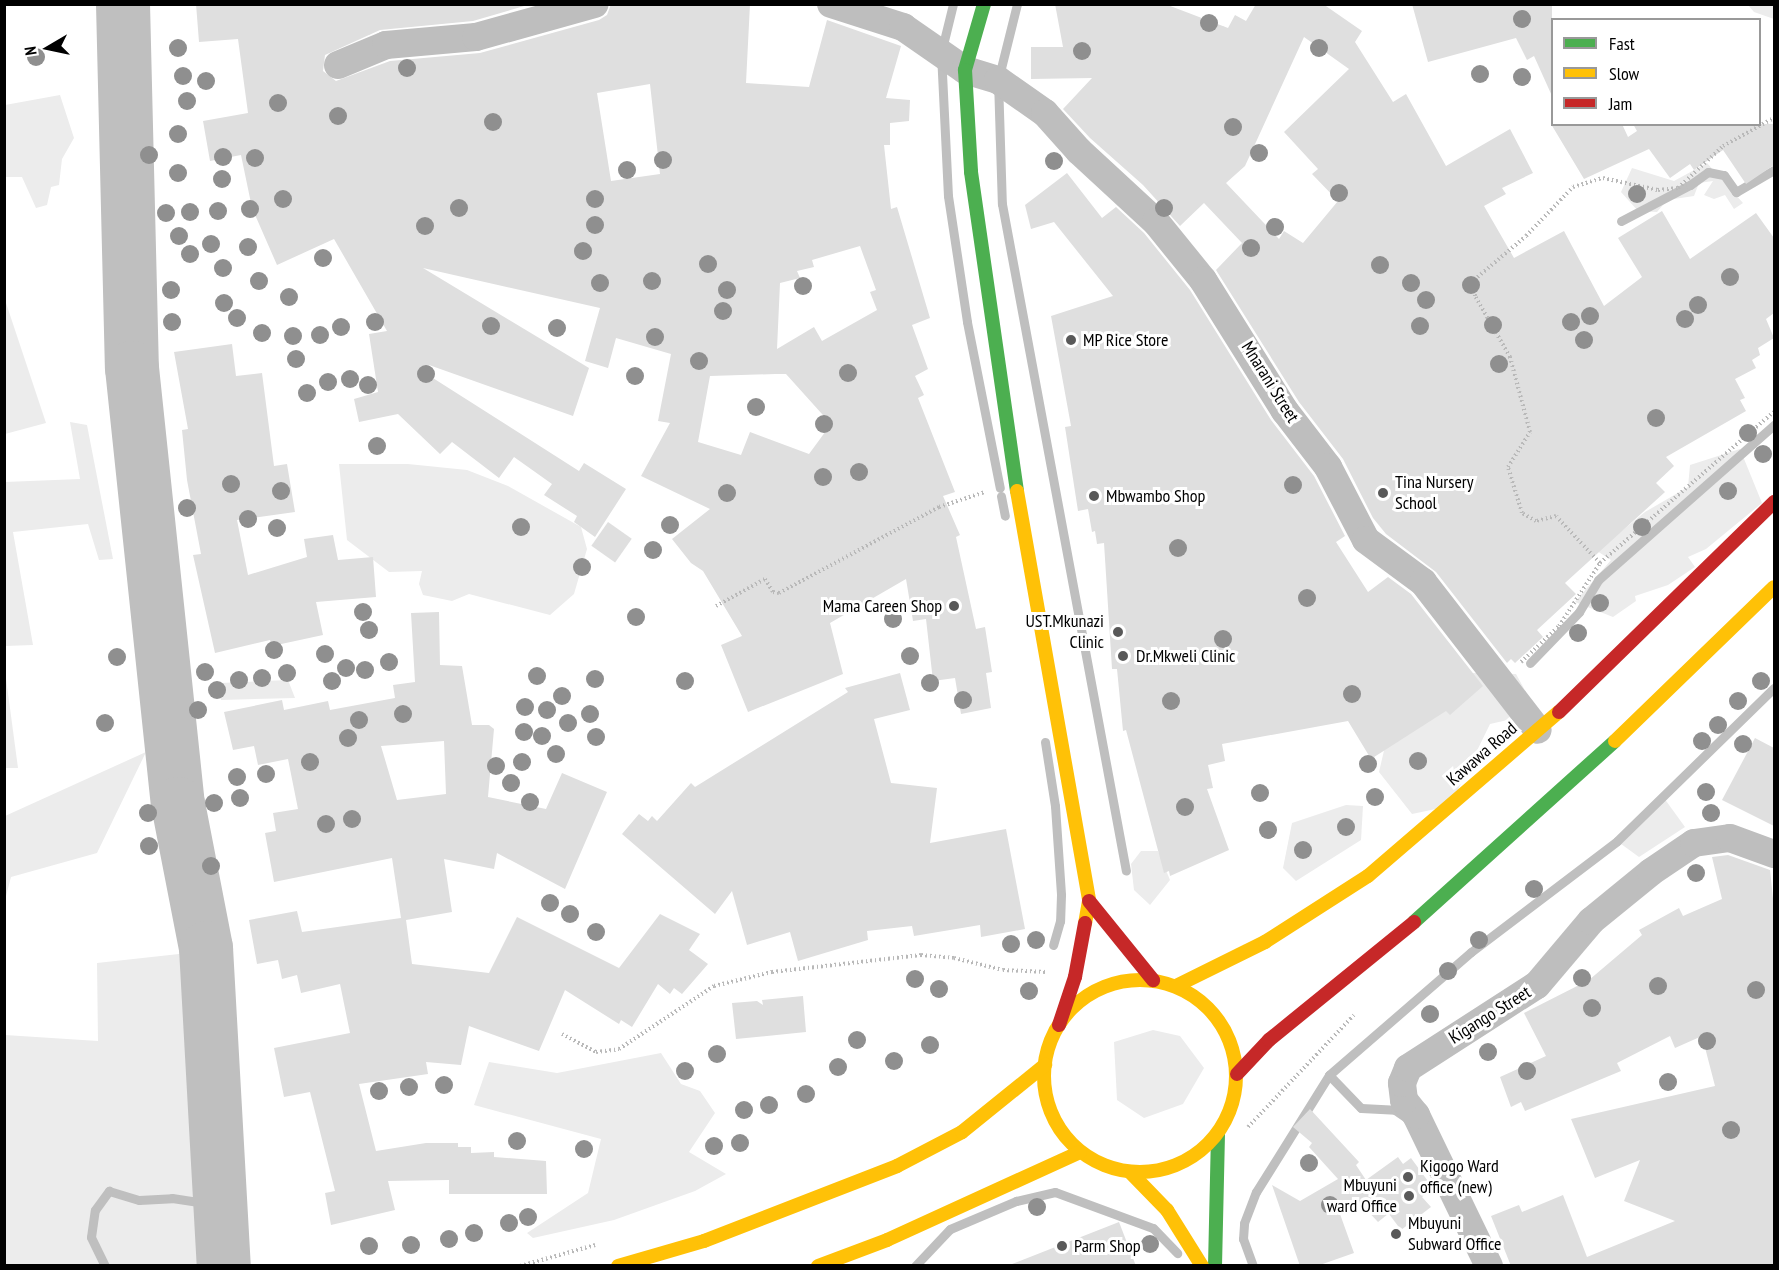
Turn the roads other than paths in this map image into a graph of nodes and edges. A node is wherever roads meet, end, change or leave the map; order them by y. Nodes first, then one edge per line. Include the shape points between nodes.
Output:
1 (595, 4) edge
2 (831, 4) edge
3 (984, 4) edge
4 (338, 64) dead end
5 (965, 70) junction
6 (1774, 502) edge
7 (1774, 587) edge
8 (1538, 730) junction
9 (1774, 854) edge
10 (1089, 901) junction
11 (1153, 980) junction
12 (1176, 986) junction
13 (1059, 1024) junction
14 (1045, 1065) junction
15 (1237, 1074) junction
16 (1218, 1134) junction
17 (1080, 1152) junction
18 (1131, 1173) junction
19 (618, 1266) edge
20 (818, 1266) edge
21 (1202, 1266) edge
22 (1215, 1266) edge
23 (1489, 1266) edge

1 - 4 street via 476,37 386,45
2 - 5 street, Mnarani Street via 903,27
3 - 5 main road
5 - 8 street, Mnarani Street via 998,80 1045,113 1079,151 1156,222 1203,279 1285,411 1328,467 1366,540 1423,582
5 - 10 main road via 971,172 1017,490
6 - 8 main road, Kawawa Road
7 - 15 main road via 1574,780 1397,937 1269,1041
8 - 12 main road, Kawawa Road via 1368,876 1265,942
9 - 23 street, Kigango Street via 1730,838 1694,843 1609,905 1537,985 1408,1068 1402,1083 1404,1100 1421,1126
10 - 11 main road
10 - 13 main road via 1076,968
11 - 12 main road
11 - 13 main road via 1125,980 1099,988 1076,1004
12 - 15 main road via 1208,1006 1229,1037
13 - 14 main road
14 - 17 main road via 1051,1113
14 - 19 main road via 962,1132 897,1166 705,1241
15 - 16 main road via 1233,1106
16 - 18 main road via 1195,1157 1164,1170
16 - 22 main road
17 - 18 main road via 1109,1168
17 - 20 main road via 887,1240
18 - 21 main road via 1167,1210

